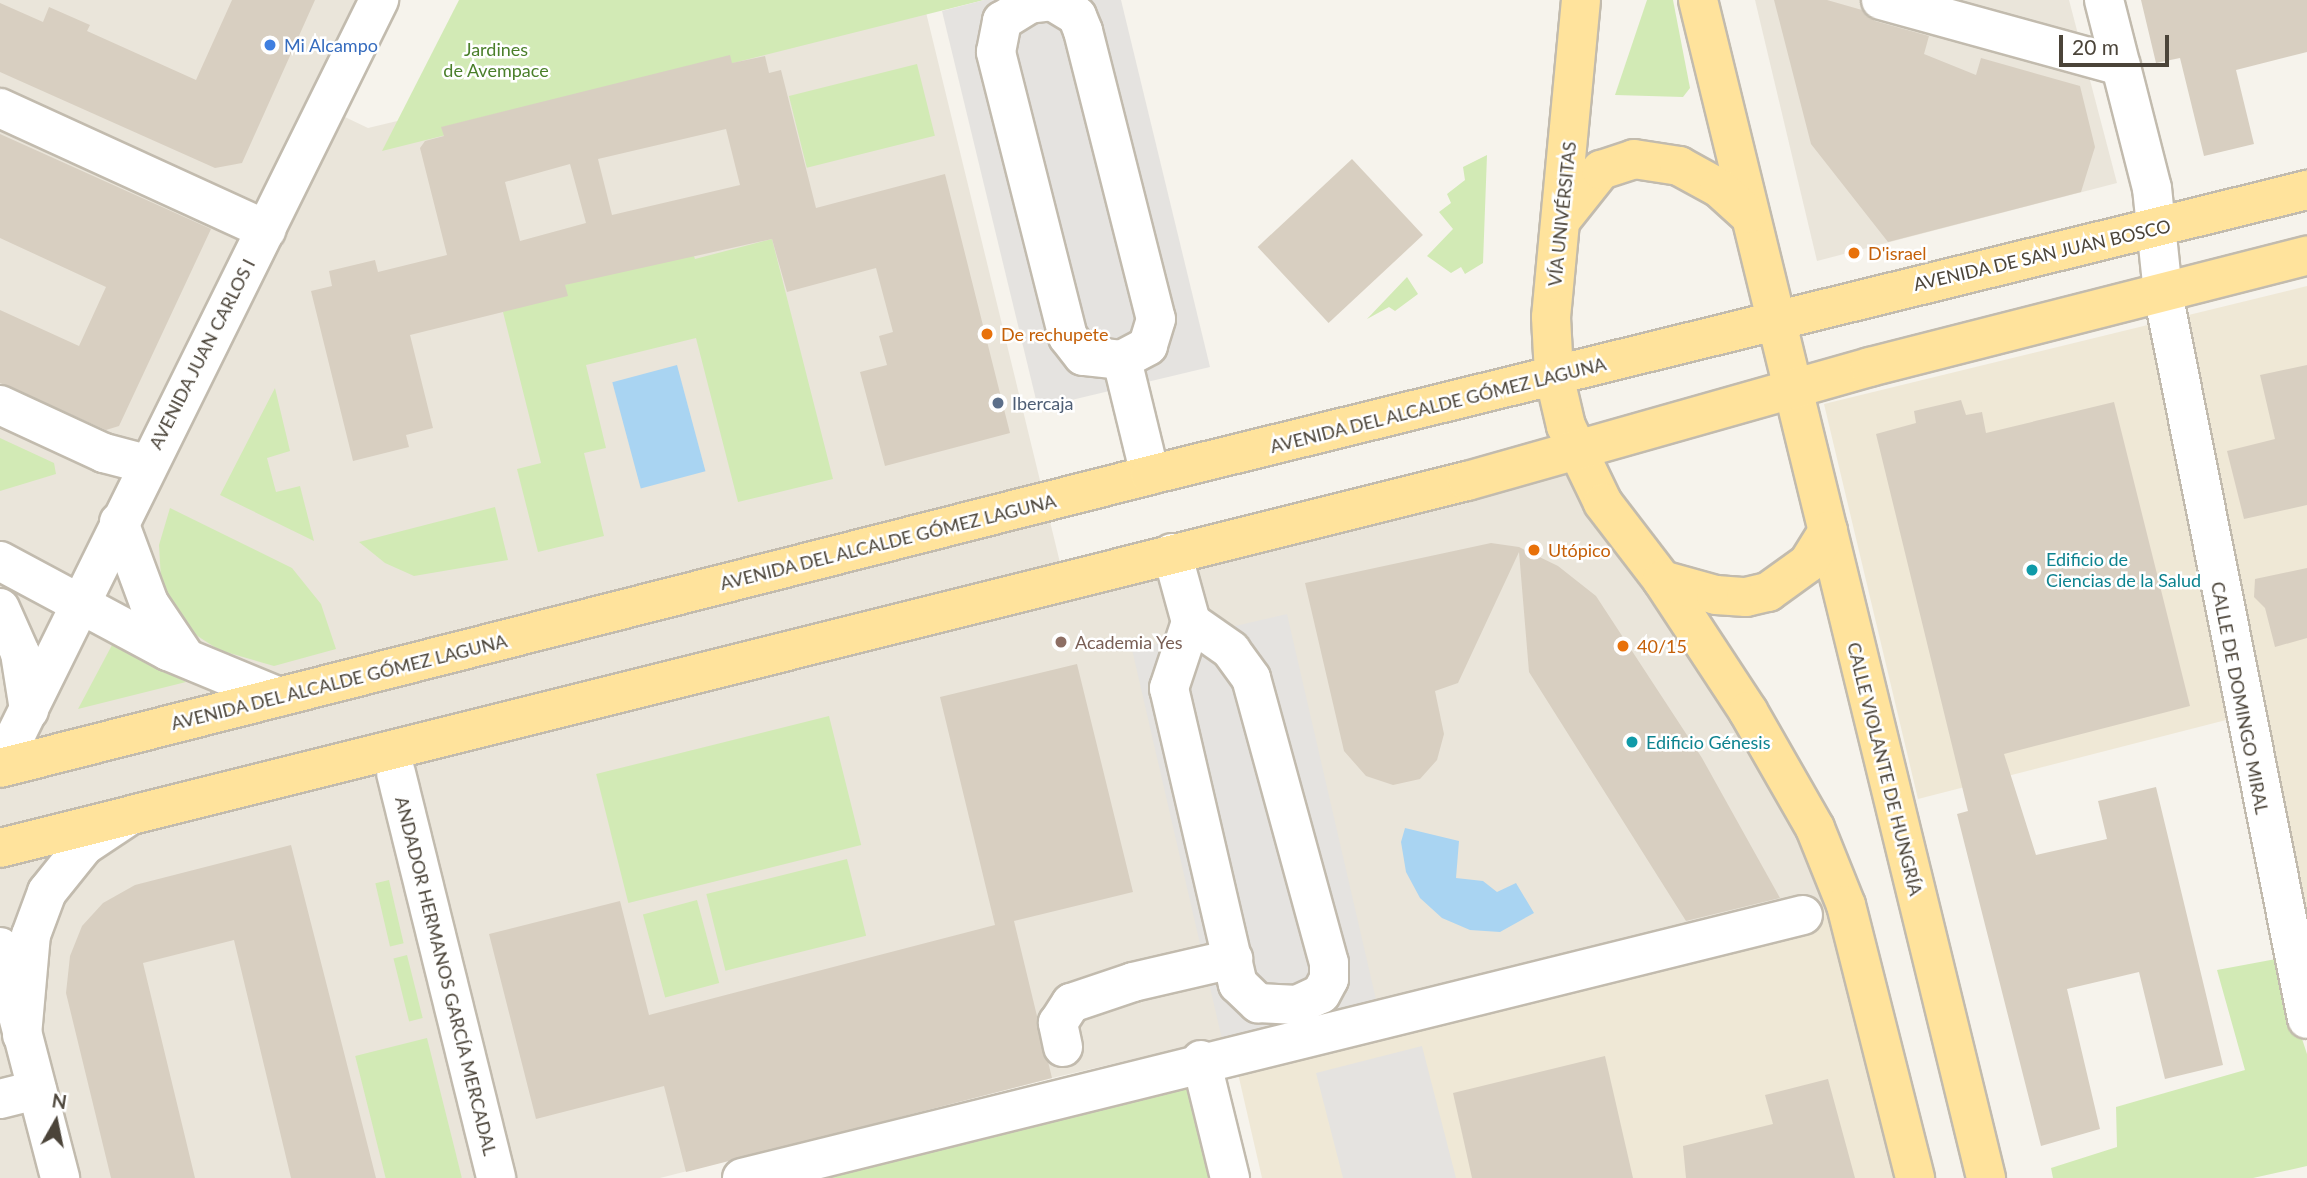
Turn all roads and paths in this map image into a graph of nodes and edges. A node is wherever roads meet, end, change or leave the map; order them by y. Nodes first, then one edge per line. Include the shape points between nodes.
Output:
1 (379, 0) edge
2 (1581, 0) edge
3 (1698, 0) edge
4 (1881, 0) edge
5 (2104, 0) edge
6 (2121, 66) junction
7 (0, 108) edge
8 (2307, 190) edge
9 (1748, 214) junction
10 (1562, 220) junction
11 (2154, 228) junction
12 (266, 230) junction
13 (2307, 256) edge
14 (2163, 293) junction
15 (1777, 318) junction
16 (1122, 360) junction
17 (1554, 375) junction
18 (1791, 375) junction
19 (0, 405) edge
20 (1570, 437) junction
21 (146, 464) junction
22 (1150, 475) junction
23 (119, 522) junction
24 (1828, 531) junction
25 (1172, 553) junction
26 (0, 561) edge
27 (1662, 580) junction
28 (78, 604) junction
29 (0, 608) edge
30 (1191, 622) junction
31 (184, 655) junction
32 (279, 697) junction
33 (29, 710) junction
34 (0, 767) edge
35 (396, 774) dead end
36 (136, 813) junction
37 (0, 848) edge
38 (1803, 915) dead end
39 (2299, 942) edge
40 (0, 947) edge
41 (1233, 959) junction
42 (2307, 1018) edge
43 (22, 1035) junction
44 (1063, 1047) dead end
45 (1201, 1060) junction
46 (37, 1090) junction
47 (0, 1099) edge
48 (60, 1178) edge
49 (496, 1178) edge
50 (742, 1178) edge
51 (1230, 1178) edge
52 (1915, 1178) edge
53 (1986, 1178) edge

1 - 12 street, AVENIDA JUAN CARLOS I
2 - 10 main road, VÍA UNIVÉRSITAS
3 - 9 main road
4 - 6 street
5 - 6 street, CALLE DE DOMINGO MIRAL
6 - 11 street, CALLE DE DOMINGO MIRAL via 2152,188
7 - 12 street
8 - 11 main road, AVENIDA DE SAN JUAN BOSCO
9 - 10 main road via 1719,188 1679,166 1633,159 1601,170
9 - 15 main road
10 - 17 main road, VÍA UNIVÉRSITAS via 1551,317
11 - 14 street, CALLE DE DOMINGO MIRAL
11 - 15 main road, AVENIDA DE SAN JUAN BOSCO
12 - 21 street, AVENIDA JUAN CARLOS I
13 - 14 main road
14 - 18 main road
14 - 39 street, CALLE DE DOMINGO MIRAL
15 - 17 main road, AVENIDA DEL ALCALDE GÓMEZ LAGUNA
15 - 18 main road
16 - 16 street via 1148,346 1156,319 1083,30 1067,8 1052,2 1029,4 1002,21 996,52 1068,337 1083,356
16 - 22 street
17 - 20 main road, VÍA UNIVÉRSITAS
17 - 22 main road, AVENIDA DEL ALCALDE GÓMEZ LAGUNA
18 - 20 main road
18 - 24 main road, CALLE VIOLANTE DE HUNGRÍA
19 - 21 street via 104,453
20 - 25 main road via 1468,481
20 - 27 main road via 1607,509
21 - 23 street, AVENIDA JUAN CARLOS I
22 - 32 main road, AVENIDA DEL ALCALDE GÓMEZ LAGUNA
23 - 28 street, AVENIDA JUAN CARLOS I
23 - 31 street via 149,603
24 - 27 main road via 1808,563 1768,592 1746,597 1716,595
24 - 53 main road, CALLE VIOLANTE DE HUNGRÍA
25 - 30 street
25 - 36 main road
26 - 28 street
27 - 52 main road via 1793,782 1832,866
28 - 31 street
28 - 33 street, AVENIDA JUAN CARLOS I
29 - 33 street via 20,653
30 - 41 street via 1169,688
30 - 41 street via 1231,650 1251,678 1329,979 1312,1000 1273,1008 1247,995
31 - 32 street
32 - 34 main road, AVENIDA DEL ALCALDE GÓMEZ LAGUNA
33 - 34 street, AVENIDA JUAN CARLOS I
35 - 49 street, ANDADOR HERMANOS GARCÍA MERCADAL
36 - 37 main road
36 - 43 street via 84,846 47,892 31,935
38 - 45 street
39 - 42 street, CALLE DE DOMINGO MIRAL
40 - 43 street
41 - 44 street via 1133,982 1071,1003 1058,1023
43 - 46 street
45 - 50 street
45 - 51 street
46 - 47 street
46 - 48 street

